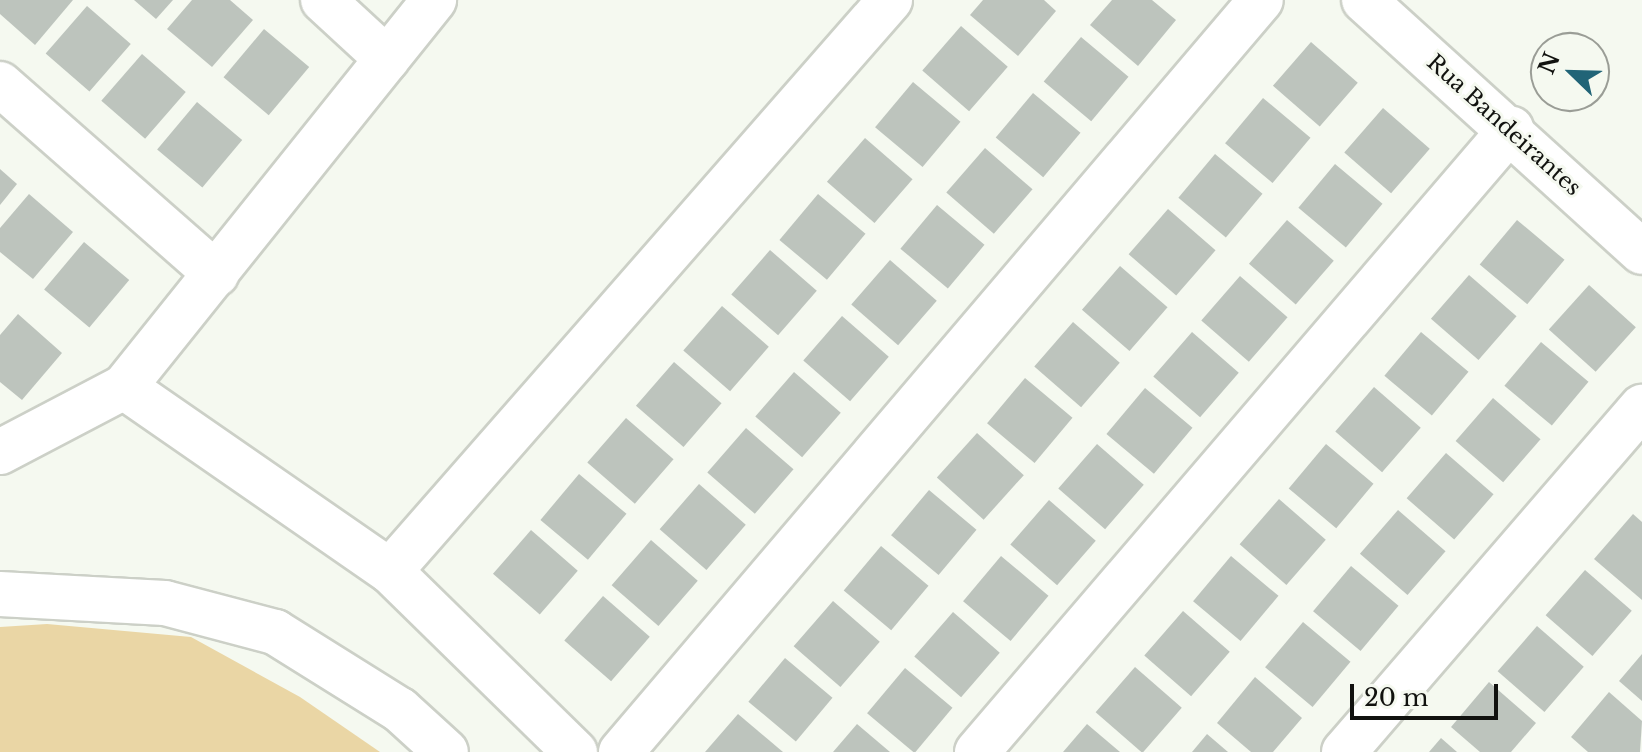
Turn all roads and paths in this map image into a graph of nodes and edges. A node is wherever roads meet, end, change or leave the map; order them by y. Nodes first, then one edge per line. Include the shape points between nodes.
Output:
1 (323, 0) edge
2 (434, 0) edge
3 (890, 0) edge
4 (1261, 0) edge
5 (1364, 0) edge
6 (387, 59) junction
7 (0, 84) edge
8 (1511, 129) junction
9 (1642, 252) edge
10 (216, 274) junction
11 (124, 387) junction
12 (1642, 407) edge
13 (0, 452) edge
14 (390, 571) junction
15 (0, 594) edge
16 (446, 752) edge
17 (575, 752) edge
18 (621, 752) edge
19 (977, 752) edge
20 (1344, 752) edge

1 - 6 street
2 - 6 street
3 - 14 street
4 - 18 street
5 - 8 street, Rua Bandeirantes
6 - 10 street
7 - 10 street
8 - 9 street, Rua Bandeirantes
8 - 19 street
10 - 11 street
11 - 13 street
11 - 14 street
12 - 20 street
14 - 17 street
15 - 16 street via 165,603 275,632 400,710

